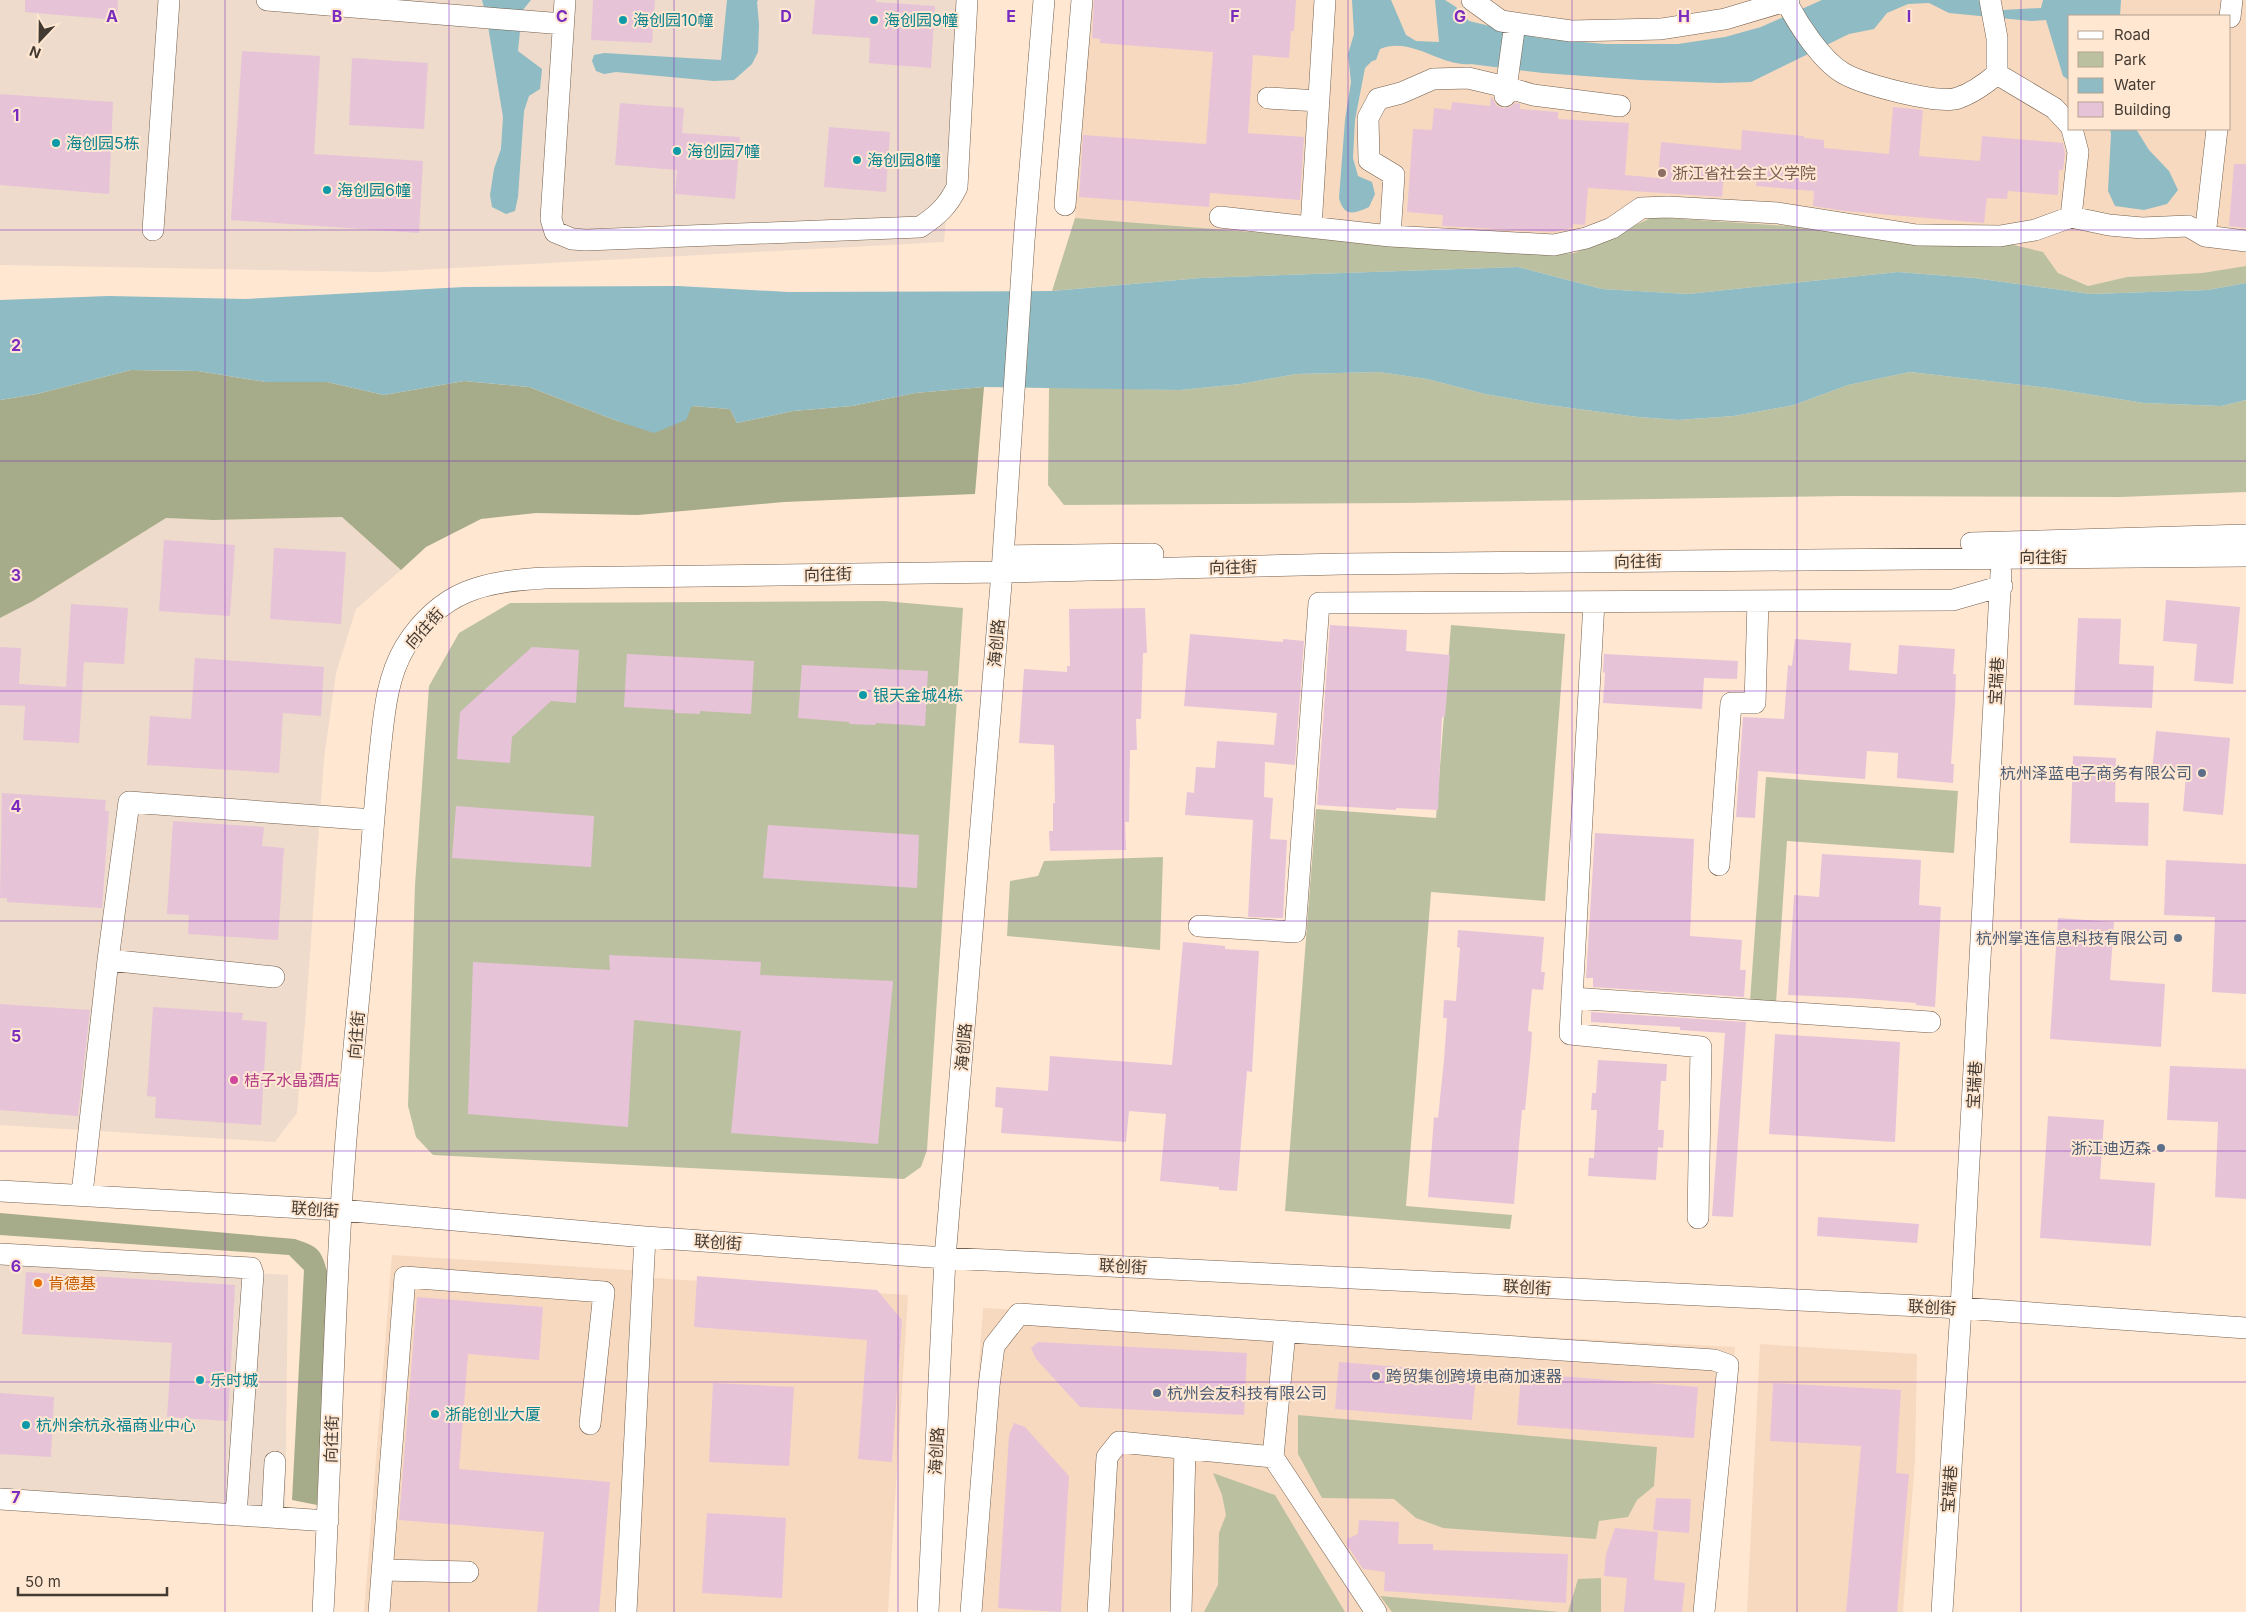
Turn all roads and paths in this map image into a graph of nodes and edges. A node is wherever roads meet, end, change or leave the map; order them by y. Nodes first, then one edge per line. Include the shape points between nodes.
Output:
1 (170, 0) edge
2 (267, 0) edge
3 (564, 0) edge
4 (967, 0) edge
5 (1044, 0) edge
6 (1082, 0) edge
7 (1325, 0) edge
8 (1472, 0) edge
9 (2232, 0) edge
10 (1991, 1) edge
11 (1788, 4) edge
12 (2230, 15) edge
13 (553, 22) junction
14 (1514, 25) junction
15 (1997, 74) junction
16 (1506, 86) junction
17 (1268, 98) dead end
18 (1319, 101) junction
19 (1620, 106) dead end
20 (2068, 123) edge
21 (2072, 130) edge
22 (2217, 130) edge
23 (1065, 205) dead end
24 (1220, 217) dead end
25 (2071, 217) junction
26 (1311, 227) junction
27 (152, 230) dead end
28 (1390, 236) junction
29 (2205, 236) junction
30 (2246, 241) edge
31 (2246, 535) edge
32 (2246, 556) edge
33 (2001, 558) junction
34 (1003, 564) junction
35 (2002, 586) junction
36 (1758, 601) junction
37 (1594, 602) junction
38 (374, 820) junction
39 (1719, 865) dead end
40 (1199, 926) dead end
41 (108, 960) junction
42 (274, 977) dead end
43 (1572, 998) junction
44 (1930, 1022) dead end
45 (0, 1191) edge
46 (82, 1194) junction
47 (341, 1210) junction
48 (1698, 1218) dead end
49 (645, 1237) junction
50 (945, 1258) junction
51 (1, 1260) edge
52 (1961, 1308) junction
53 (2246, 1328) edge
54 (1285, 1332) junction
55 (590, 1424) dead end
56 (1185, 1448) junction
57 (1273, 1457) junction
58 (275, 1462) dead end
59 (0, 1499) edge
60 (236, 1514) junction
61 (272, 1517) junction
62 (328, 1521) junction
63 (384, 1570) junction
64 (468, 1572) dead end
65 (323, 1612) edge
66 (379, 1612) edge
67 (626, 1612) edge
68 (928, 1612) edge
69 (971, 1612) edge
70 (1098, 1612) edge
71 (1181, 1612) edge
72 (1376, 1612) edge
73 (1704, 1612) edge
74 (1942, 1612) edge

1 - 27 street
2 - 13 street
3 - 13 street
4 - 13 street via 957,187 951,201 920,227 586,240 572,239 555,232 551,219
5 - 34 street, 海创路
6 - 23 street
7 - 18 street
8 - 14 street via 1501,21
9 - 12 street
10 - 15 street via 1997,38
11 - 14 street via 1725,19 1661,28 1571,31
11 - 15 street via 1820,53 1842,72 1909,95 1956,98 1984,85
14 - 16 street
15 - 20 street via 2054,108
16 - 19 street via 1533,95
16 - 28 street via 1468,78 1433,79 1378,99 1368,118 1368,160 1394,174
17 - 18 street
18 - 26 street
21 - 25 street via 2078,152
22 - 29 street
24 - 26 street
25 - 28 street via 2035,230 2000,236 1917,236 1778,213 1641,208 1612,228 1554,245
25 - 29 street via 2109,226 2188,226
26 - 28 street
29 - 30 street
31 - 34 street, 向往街
32 - 33 street, 向往街
33 - 34 street, 向往街
33 - 35 street, 宝瑞巷
34 - 38 street, 向往街 via 546,578 482,585 454,598 430,616 397,663 386,701
34 - 50 street, 海创路
35 - 36 street via 1953,600
35 - 52 street, 宝瑞巷
36 - 37 street
36 - 39 street via 1755,703 1731,703
37 - 40 street via 1319,603 1296,932
37 - 43 street
38 - 41 street via 129,802
38 - 47 street, 向往街
41 - 42 street
41 - 46 street
43 - 44 street
43 - 48 street via 1570,1034 1701,1047
45 - 46 street, 联创街
46 - 47 street, 联创街
47 - 49 street, 联创街
47 - 62 street, 向往街
49 - 50 street, 联创街
49 - 67 street
50 - 52 street, 联创街
50 - 68 street, 海创路
51 - 60 street via 250,1268 253,1274
52 - 53 street, 联创街
52 - 74 street, 宝瑞巷
54 - 57 street
54 - 69 street via 1019,1314 994,1346
54 - 73 street via 1714,1360 1728,1365
55 - 63 street via 604,1292 405,1277
56 - 57 street
56 - 70 street via 1119,1442 1107,1457
56 - 71 street
57 - 72 street
58 - 61 street
59 - 60 street
60 - 61 street
61 - 62 street
62 - 65 street, 向往街
63 - 64 street
63 - 66 street

